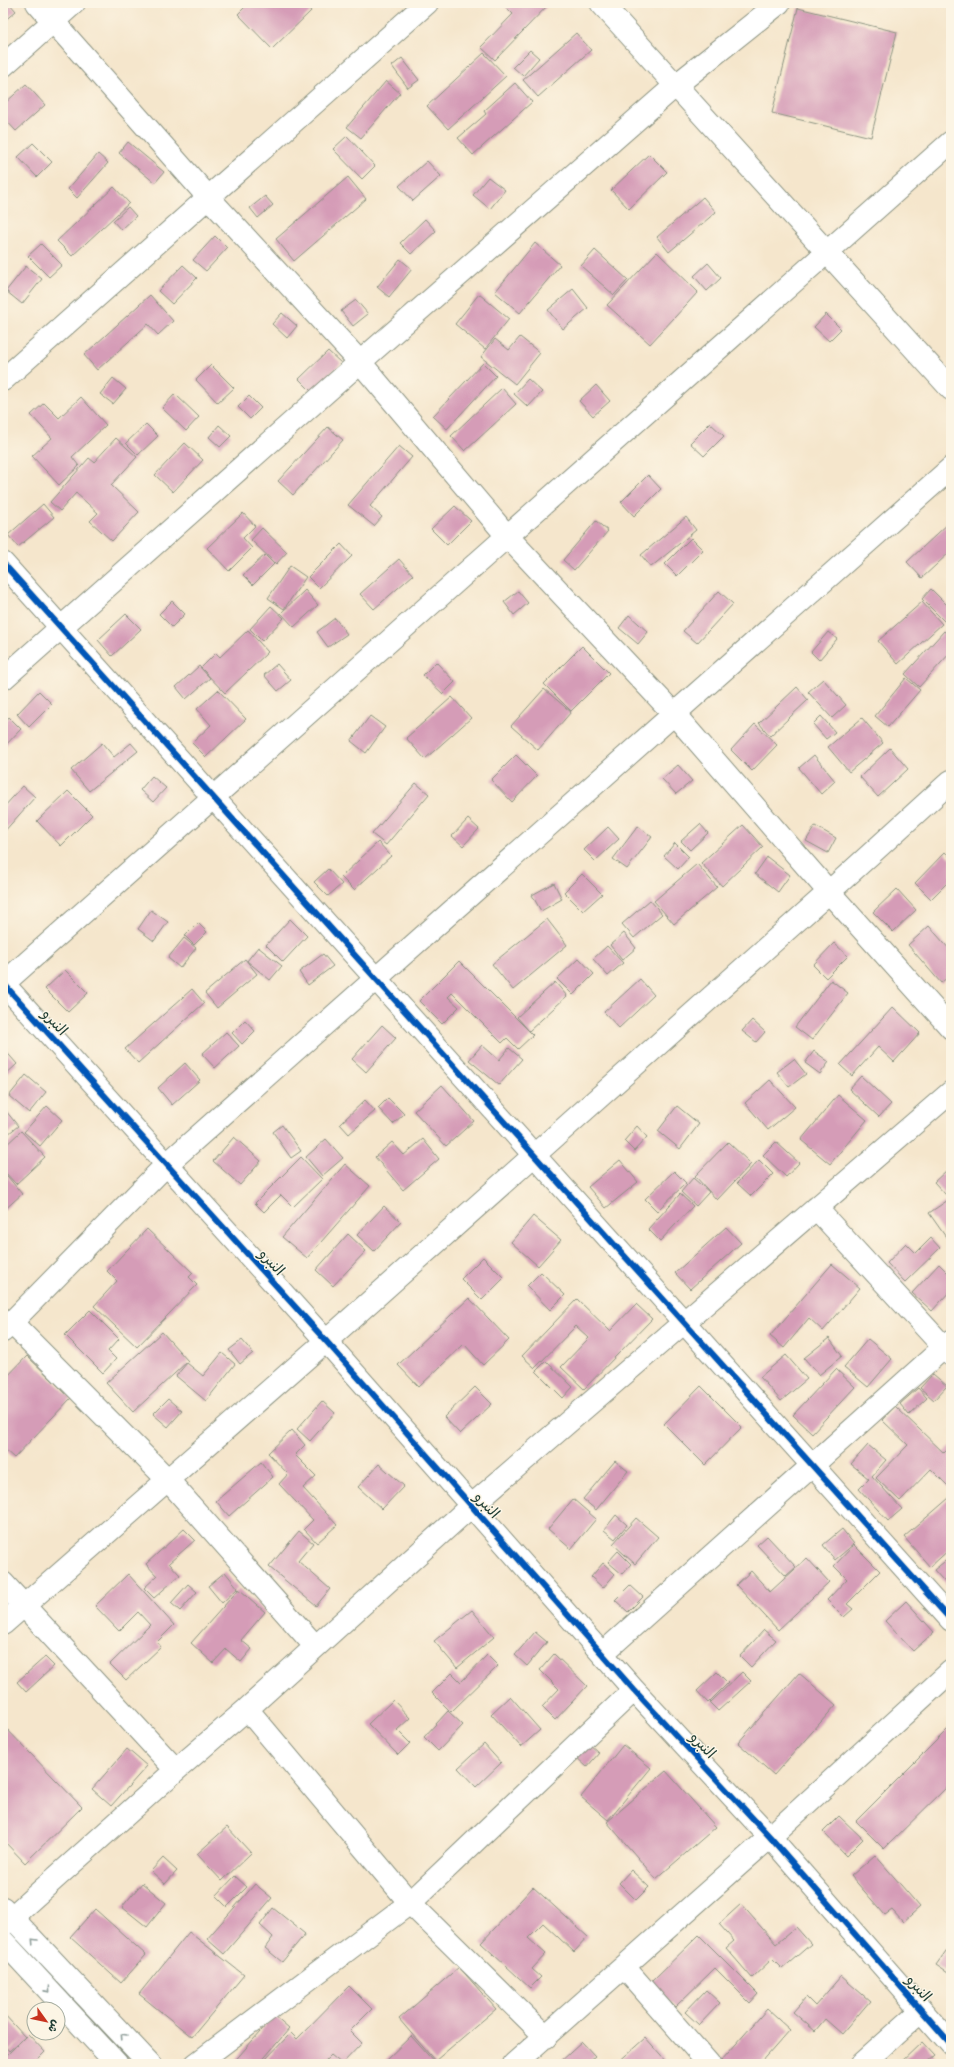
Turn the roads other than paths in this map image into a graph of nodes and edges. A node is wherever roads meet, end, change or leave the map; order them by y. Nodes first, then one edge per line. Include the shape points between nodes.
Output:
1 (37, 3) edge
2 (74, 3) edge
3 (427, 3) edge
4 (601, 3) edge
5 (779, 3) edge
6 (53, 21) junction
7 (3, 66) edge
8 (675, 86) junction
9 (951, 142) edge
10 (209, 198) junction
11 (827, 251) junction
12 (360, 362) junction
13 (3, 380) edge
14 (951, 389) edge
15 (951, 468) edge
16 (507, 536) junction
17 (3, 563) edge
18 (62, 628) junction
19 (3, 679) edge
20 (675, 715) junction
21 (951, 781) edge
22 (213, 798) junction
23 (829, 892) junction
24 (375, 979) junction
25 (3, 984) edge
26 (951, 1028) edge
27 (951, 1092) edge
28 (534, 1156) junction
29 (166, 1165) junction
30 (816, 1208) junction
31 (684, 1323) junction
32 (7, 1327) edge
33 (326, 1341) junction
34 (949, 1348) edge
35 (812, 1466) junction
36 (168, 1480) junction
37 (471, 1506) junction
38 (3, 1583) edge
39 (24, 1605) junction
40 (951, 1620) edge
41 (3, 1624) edge
42 (315, 1646) junction
43 (602, 1654) junction
44 (951, 1671) edge
45 (634, 1690) junction
46 (247, 1709) junction
47 (176, 1770) junction
48 (770, 1837) junction
49 (410, 1903) junction
50 (6, 1917) edge
51 (3, 1941) edge
52 (624, 1967) junction
53 (921, 2011) junction
54 (546, 2037) junction
55 (951, 2044) edge
56 (110, 2061) edge
57 (150, 2064) edge
58 (196, 2064) edge
59 (514, 2064) edge
60 (709, 2064) edge
61 (862, 2064) edge

1 - 6 street
2 - 6 street
3 - 10 street
4 - 8 street
5 - 8 street
6 - 7 street
6 - 10 street
8 - 11 street
8 - 12 street
9 - 11 street
10 - 12 street
10 - 13 street
11 - 14 street
11 - 16 street
12 - 16 street
12 - 18 street
15 - 20 street
16 - 20 street
16 - 22 street
17 - 18 street
18 - 19 street
18 - 22 street
20 - 23 street
20 - 24 street
21 - 23 street
22 - 24 street
22 - 25 street
23 - 26 street
23 - 28 street
24 - 28 street
24 - 29 street
25 - 29 street, النبرو
27 - 30 street
28 - 31 street
28 - 33 street
29 - 32 street
29 - 33 street, النبرو
30 - 31 street
30 - 34 street
31 - 35 street
31 - 37 street
32 - 36 street
33 - 36 street
33 - 37 street, النبرو
34 - 35 street
35 - 40 street
35 - 43 street
36 - 39 street
36 - 42 street
37 - 42 street
37 - 43 street, النبرو
38 - 39 street
39 - 41 street
39 - 47 street
42 - 46 street
43 - 45 street, النبرو
44 - 48 street
45 - 48 street, النبرو
45 - 49 street
46 - 47 street
46 - 49 street
47 - 50 street
48 - 52 street
48 - 53 street, النبرو
49 - 54 street
49 - 58 street
57 -> 50 street
51 -> 56 street
52 - 54 street
52 - 60 street
53 - 55 street, النبرو
53 - 61 street
54 - 59 street

